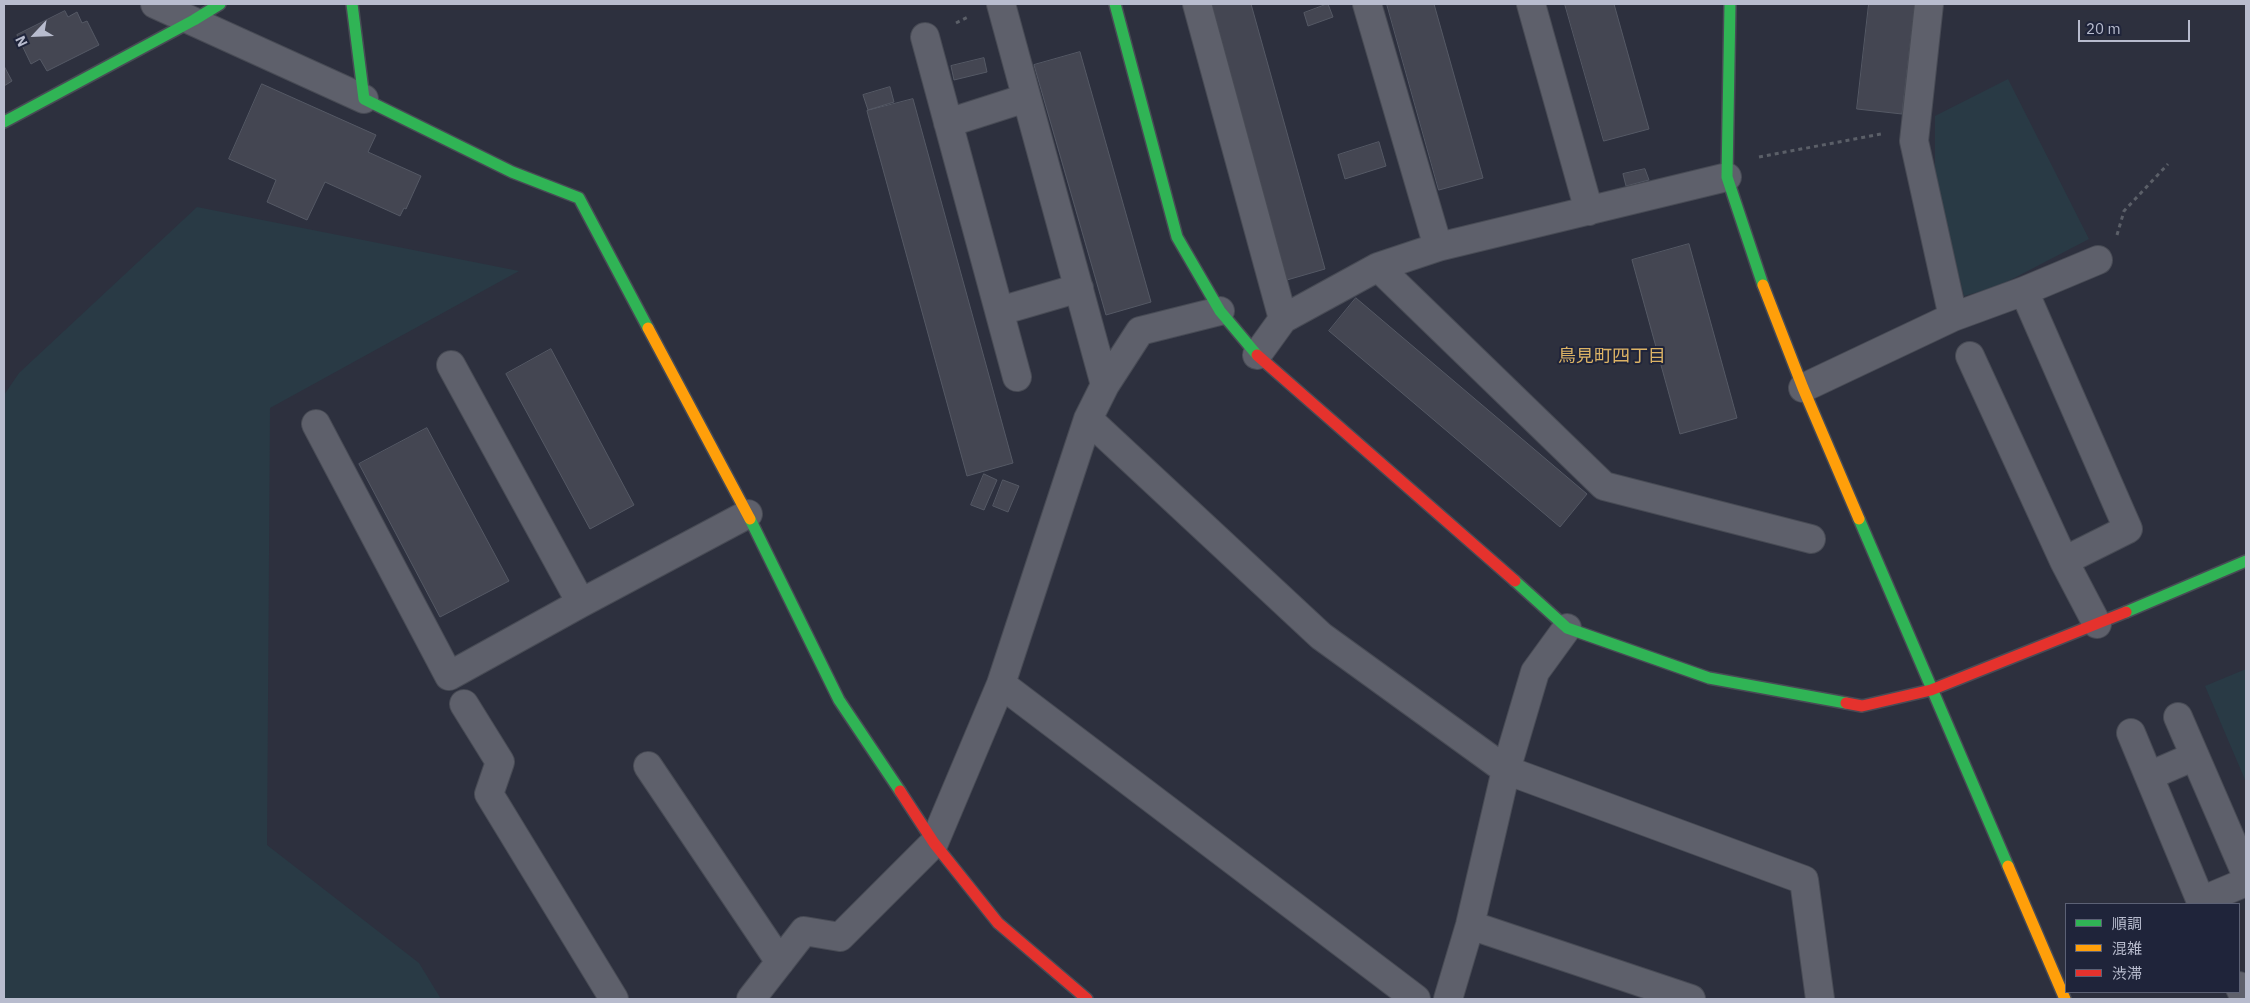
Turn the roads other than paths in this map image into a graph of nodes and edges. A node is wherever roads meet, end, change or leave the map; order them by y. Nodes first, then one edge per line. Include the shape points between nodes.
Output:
1 (155, 4) edge
2 (220, 4) edge
3 (352, 4) edge
4 (1001, 4) edge
5 (1115, 4) edge
6 (1197, 4) edge
7 (1367, 4) edge
8 (1531, 4) edge
9 (1730, 4) edge
10 (1929, 4) edge
11 (194, 20) junction
12 (926, 37) road end
13 (1026, 98) junction
14 (364, 99) junction
15 (4, 122) edge
16 (948, 123) junction
17 (1727, 169) junction
18 (1589, 211) junction
19 (1438, 247) junction
20 (2098, 260) road end
21 (1378, 267) junction
22 (1079, 288) junction
23 (2024, 291) junction
24 (1000, 311) junction
25 (1220, 311) junction
26 (1953, 317) junction
27 (1284, 319) junction
28 (1257, 355) junction
29 (1970, 356) dead end
30 (451, 365) dead end
31 (1016, 376) dead end
32 (1105, 386) junction
33 (1803, 388) junction
34 (1088, 419) junction
35 (316, 424) dead end
36 (748, 514) junction
37 (1811, 539) dead end
38 (2064, 561) junction
39 (2246, 561) edge
40 (581, 602) junction
41 (2097, 624) junction
42 (1567, 628) junction
43 (1001, 684) junction
44 (1931, 690) junction
45 (464, 704) dead end
46 (2178, 717) dead end
47 (2131, 733) dead end
48 (2195, 756) junction
49 (648, 766) dead end
50 (1506, 770) junction
51 (2149, 776) junction
52 (934, 844) junction
53 (2246, 874) edge
54 (2246, 882) edge
55 (2201, 903) edge
56 (1470, 925) junction
57 (780, 962) junction
58 (614, 999) edge
59 (751, 999) edge
60 (1087, 999) edge
61 (1416, 999) edge
62 (1448, 999) edge
63 (1691, 999) edge
64 (1820, 999) edge
65 (2065, 999) edge

1 - 11 street
2 - 11 street
3 - 14 street
4 - 13 street
5 - 25 street via 1177,237
6 - 27 street
7 - 19 street
8 - 18 street
9 - 17 street
10 - 26 street via 1914,141
11 - 14 street
11 - 15 street
12 - 16 street
13 - 16 street
13 - 22 street
14 - 36 street via 512,172 579,198
16 - 24 street
17 - 18 street
17 - 33 street via 1762,286
18 - 19 street
19 - 21 street
20 - 23 street
21 - 27 street
21 - 37 street via 1604,486
22 - 24 street
22 - 32 street
23 - 26 street
23 - 38 street via 2128,529
24 - 31 street
25 - 28 street
25 - 32 street via 1140,331
26 - 33 street
27 - 28 street
28 - 42 street
29 - 38 street
30 - 40 street
32 - 34 street
33 - 44 street
34 - 43 street
34 - 50 street via 1321,636
35 - 40 street via 449,676
36 - 40 street
36 - 52 street via 839,700
38 - 41 street
39 - 41 street
41 - 44 street
42 - 44 street via 1709,678 1862,706
42 - 50 street via 1535,672
43 - 52 street
43 - 61 street
44 - 65 street
45 - 58 street via 500,762 488,794
46 - 48 street
47 - 51 street
48 - 51 street
48 - 53 street
49 - 57 street
50 - 56 street
50 - 64 street via 1804,880
51 - 55 street
52 - 57 street via 840,937 804,931
52 - 60 street via 998,922
54 - 55 street
56 - 62 street
56 - 63 street
57 - 59 street

